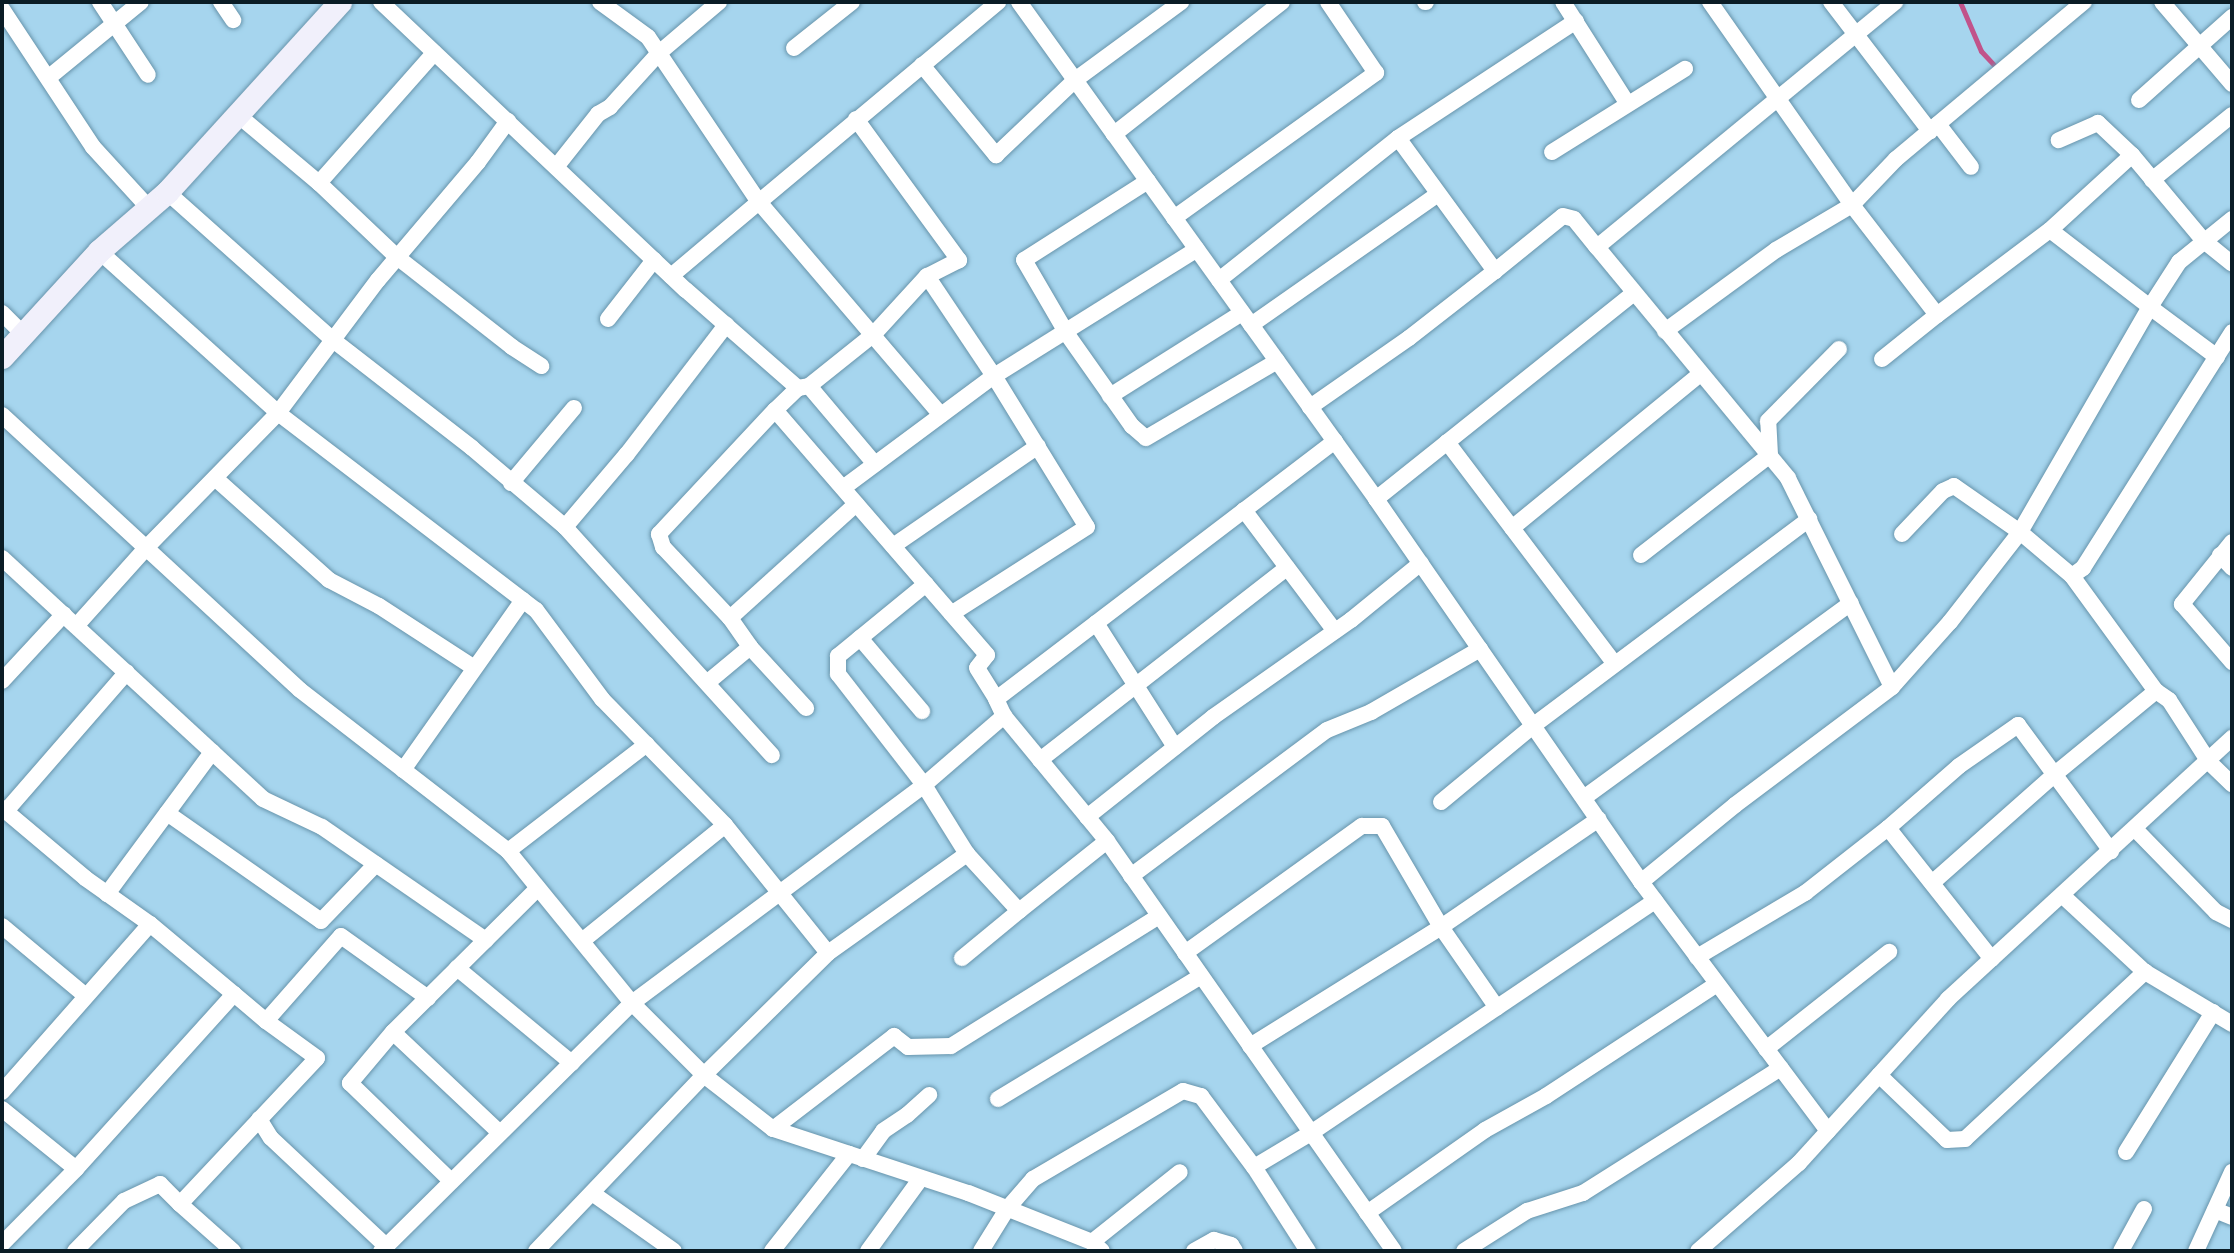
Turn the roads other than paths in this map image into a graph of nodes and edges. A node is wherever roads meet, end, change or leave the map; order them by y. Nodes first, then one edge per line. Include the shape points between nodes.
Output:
1 (100, 2) edge
2 (141, 2) edge
3 (221, 2) edge
4 (340, 2) edge
5 (381, 2) edge
6 (600, 2) edge
7 (719, 2) edge
8 (852, 2) edge
9 (998, 2) edge
10 (1019, 2) edge
11 (1181, 2) edge
12 (1282, 2) edge
13 (1328, 2) edge
14 (1710, 2) edge
15 (1831, 2) edge
16 (1895, 2) edge
17 (2084, 2) edge
18 (2162, 2) edge
19 (1568, 3) edge
20 (2, 9) edge
21 (2232, 17) edge
22 (233, 20) dead end
23 (1576, 21) junction
24 (114, 23) junction
25 (1854, 35) junction
26 (2198, 46) junction
27 (794, 48) dead end
28 (659, 52) junction
29 (435, 53) junction
30 (922, 65) junction
31 (1685, 69) dead end
32 (148, 75) dead end
33 (48, 78) junction
34 (1075, 80) junction
35 (2232, 84) edge
36 (2138, 100) dead end
37 (1776, 101) junction
38 (1627, 103) junction
39 (238, 115) junction
40 (2232, 115) edge
41 (856, 119) junction
42 (508, 121) junction
43 (1934, 128) junction
44 (1114, 134) junction
45 (1398, 138) junction
46 (2059, 140) dead end
47 (1552, 152) dead end
48 (2132, 155) junction
49 (1971, 166) dead end
50 (556, 167) junction
51 (2152, 180) junction
52 (1148, 181) junction
53 (319, 183) junction
54 (167, 191) junction
55 (1438, 194) junction
56 (759, 202) junction
57 (1852, 205) junction
58 (147, 206) junction
59 (1174, 218) junction
60 (2232, 219) edge
61 (2050, 230) junction
62 (2204, 241) junction
63 (1597, 247) junction
64 (1197, 249) junction
65 (99, 251) junction
66 (397, 257) junction
67 (654, 260) junction
68 (2232, 264) edge
69 (1495, 271) junction
70 (671, 276) junction
71 (927, 276) junction
72 (1219, 280) junction
73 (1634, 293) junction
74 (2150, 307) junction
75 (2, 313) edge
76 (1937, 315) junction
77 (608, 319) dead end
78 (1247, 319) junction
79 (726, 325) junction
80 (1066, 331) junction
81 (1665, 331) junction
82 (2232, 332) edge
83 (23, 334) junction
84 (873, 335) junction
85 (332, 340) junction
86 (1839, 349) dead end
87 (2, 357) edge
88 (2217, 357) junction
89 (1882, 359) dead end
90 (1277, 361) junction
91 (541, 366) dead end
92 (1700, 374) junction
93 (994, 376) junction
94 (803, 387) junction
95 (1110, 396) junction
96 (1310, 407) junction
97 (574, 408) dead end
98 (775, 410) junction
99 (278, 413) junction
100 (2, 415) edge
101 (941, 415) junction
102 (1335, 441) junction
103 (1447, 442) junction
104 (1038, 446) junction
105 (1770, 455) junction
106 (875, 464) junction
107 (215, 478) junction
108 (511, 483) junction
109 (843, 488) junction
110 (1376, 499) junction
111 (856, 504) junction
112 (1244, 510) junction
113 (1809, 519) junction
114 (565, 527) junction
115 (1512, 528) junction
116 (2020, 532) junction
117 (1902, 534) dead end
118 (2232, 542) edge
119 (893, 546) junction
120 (146, 548) junction
121 (1642, 555) dead end
122 (2220, 555) junction
123 (2, 558) edge
124 (1421, 563) junction
125 (1287, 568) junction
126 (2232, 568) edge
127 (2072, 576) junction
128 (926, 584) junction
129 (523, 600) junction
130 (1851, 603) junction
131 (64, 614) junction
132 (951, 614) junction
133 (730, 618) junction
134 (1096, 623) junction
135 (77, 625) junction
136 (1335, 631) junction
137 (860, 638) junction
138 (750, 647) junction
139 (1480, 649) junction
140 (2232, 662) edge
141 (1615, 664) junction
142 (473, 667) junction
143 (127, 672) junction
144 (2, 681) edge
145 (708, 682) junction
146 (1136, 686) junction
147 (1892, 687) junction
148 (2155, 691) junction
149 (996, 699) junction
150 (806, 708) dead end
151 (922, 711) dead end
152 (1004, 716) junction
153 (1534, 725) junction
154 (2232, 738) edge
155 (647, 744) junction
156 (1175, 747) junction
157 (212, 752) junction
158 (772, 755) dead end
159 (1040, 760) junction
160 (2209, 762) junction
161 (403, 770) junction
162 (2055, 774) junction
163 (2232, 784) edge
164 (924, 785) junction
165 (1585, 797) junction
166 (1441, 802) dead end
167 (4, 810) edge
168 (167, 813) junction
169 (1087, 817) junction
170 (1599, 819) junction
171 (725, 825) junction
172 (1888, 828) junction
173 (2135, 830) junction
174 (1107, 841) junction
175 (508, 851) junction
176 (2111, 851) junction
177 (967, 854) junction
178 (376, 863) junction
179 (1131, 876) junction
180 (1641, 882) junction
181 (1932, 883) junction
182 (538, 888) junction
183 (107, 894) junction
184 (780, 894) junction
185 (2062, 895) junction
186 (1655, 901) junction
187 (1019, 911) junction
188 (1159, 916) junction
189 (2232, 919) edge
190 (321, 921) junction
191 (150, 924) junction
192 (2, 926) edge
193 (1441, 927) junction
194 (341, 936) junction
195 (486, 940) junction
196 (582, 941) junction
197 (1889, 952) dead end
198 (828, 953) junction
199 (1185, 953) junction
200 (1697, 957) junction
201 (962, 958) dead end
202 (1992, 959) junction
203 (457, 968) junction
204 (2146, 972) junction
205 (1201, 976) junction
206 (1717, 984) junction
207 (234, 995) junction
208 (86, 996) junction
209 (428, 998) junction
210 (632, 1003) junction
211 (1497, 1008) junction
212 (2213, 1012) junction
213 (266, 1021) junction
214 (2232, 1024) edge
215 (393, 1032) junction
216 (1250, 1046) junction
217 (1766, 1049) junction
218 (572, 1063) junction
219 (1781, 1068) junction
220 (704, 1075) junction
221 (1879, 1075) junction
222 (2, 1092) edge
223 (929, 1095) dead end
224 (998, 1100) dead end
225 (2, 1109) edge
226 (259, 1119) junction
227 (773, 1129) junction
228 (1828, 1131) junction
229 (500, 1133) junction
230 (1311, 1133) junction
231 (2126, 1152) dead end
232 (856, 1157) junction
233 (1254, 1167) junction
234 (76, 1168) junction
235 (1180, 1172) dead end
236 (2232, 1172) edge
237 (921, 1178) junction
238 (451, 1181) junction
239 (592, 1193) junction
240 (180, 1203) junction
241 (1007, 1209) junction
242 (2144, 1209) dead end
243 (2215, 1210) junction
244 (1367, 1213) junction
245 (2232, 1217) edge
246 (2, 1244) edge
247 (1097, 1247) edge
248 (383, 1249) edge
249 (75, 1251) edge
250 (233, 1251) edge
251 (536, 1251) edge
252 (674, 1251) edge
253 (772, 1251) edge
254 (867, 1251) edge
255 (981, 1251) edge
256 (1194, 1251) edge
257 (1235, 1251) edge
258 (1308, 1251) edge
259 (1394, 1251) edge
260 (1464, 1251) edge
261 (1698, 1251) edge
262 (2120, 1251) edge
263 (2196, 1251) edge

1 - 24 street
2 - 24 street
3 - 22 street
4 - 39 street
5 - 29 street
6 - 28 street via 648,37
7 - 28 street
8 - 27 street
9 - 30 street
10 - 34 street
11 - 34 street
12 - 44 street
13 - 59 street via 1376,73
14 - 37 street
15 - 25 street
16 - 25 street
17 - 43 street
18 - 26 street
19 - 23 street
20 - 33 street
21 - 26 street
23 - 38 street
23 - 45 street
24 - 32 street
24 - 33 street
25 - 37 street
25 - 43 street
26 - 35 street
26 - 36 street
28 - 50 street via 610,107 598,114
28 - 56 street
29 - 42 street
29 - 53 street
30 - 34 street via 996,155
30 - 41 street
31 - 38 street
33 - 58 street via 93,147
34 - 44 street
37 - 57 street
37 - 63 street
38 - 47 street
39 - 53 street
39 - 54 street
40 - 51 street
41 - 56 street
41 - 71 street via 959,260
42 - 50 street
42 - 66 street
43 - 49 street
43 - 57 street
44 - 52 street
45 - 55 street
45 - 72 street
46 - 48 street via 2098,123
48 - 51 street
48 - 61 street
50 - 67 street
51 - 62 street
52 - 59 street
52 - 80 street via 1024,260
53 - 66 street
54 - 58 street
54 - 85 street
55 - 69 street
55 - 78 street
56 - 70 street
56 - 84 street
57 - 76 street
57 - 81 street via 1776,250
58 - 65 street
59 - 64 street
60 - 62 street
61 - 74 street
61 - 76 street
62 - 68 street
62 - 74 street via 2179,262
63 - 69 street via 1574,219 1563,216
63 - 73 street
64 - 72 street
64 - 80 street
65 - 83 street
65 - 99 street
66 - 85 street
66 - 91 street
67 - 70 street
67 - 77 street
69 - 96 street
70 - 79 street
71 - 84 street
71 - 93 street
72 - 78 street
73 - 81 street
73 - 103 street
74 - 88 street
74 - 116 street
75 - 83 street
76 - 89 street
78 - 90 street
78 - 95 street
79 - 94 street
79 - 114 street
80 - 93 street
80 - 95 street
81 - 92 street
82 - 88 street
83 - 87 street
84 - 94 street
84 - 101 street
85 - 99 street
85 - 108 street
86 - 105 street via 1768,421
88 - 127 street via 2083,568
90 - 95 street via 1146,438
90 - 96 street
92 - 105 street
92 - 115 street
93 - 101 street
93 - 104 street
94 - 98 street
94 - 106 street
96 - 102 street
97 - 108 street
98 - 109 street
98 - 133 street via 659,534 663,547
99 - 107 street
99 - 129 street
100 - 120 street
101 - 106 street
102 - 110 street
102 - 112 street
103 - 110 street
103 - 115 street
104 - 119 street
104 - 132 street via 1087,527
105 - 113 street
105 - 121 street
106 - 109 street
107 - 120 street
107 - 142 street via 329,580 379,606
108 - 114 street
109 - 111 street
110 - 124 street
111 - 119 street
111 - 133 street
112 - 125 street
112 - 134 street
113 - 130 street
113 - 141 street
114 - 145 street
115 - 141 street
116 - 117 street via 1954,486 1943,491
116 - 127 street
116 - 147 street
118 - 122 street
119 - 128 street
120 - 135 street
120 - 161 street via 300,690
122 - 126 street
122 - 140 street via 2182,604
123 - 131 street
124 - 136 street
124 - 139 street
125 - 136 street
125 - 146 street
127 - 148 street
128 - 132 street
128 - 137 street
129 - 142 street
129 - 155 street via 536,610 602,699
130 - 147 street
130 - 165 street
131 - 135 street
131 - 144 street
132 - 149 street via 987,654 977,668
133 - 138 street
134 - 146 street
134 - 149 street
135 - 143 street
136 - 156 street
137 - 151 street
137 - 164 street via 838,656 838,674
138 - 145 street
138 - 150 street
139 - 153 street
139 - 179 street via 1371,712 1327,730
141 - 153 street
142 - 161 street
143 - 157 street
143 - 167 street
145 - 158 street via 716,697
146 - 156 street
146 - 159 street
147 - 180 street
148 - 160 street via 2169,700
148 - 162 street
149 - 152 street
152 - 159 street
152 - 164 street
153 - 165 street
153 - 166 street
154 - 160 street
155 - 171 street
155 - 175 street
156 - 169 street
157 - 168 street
157 - 178 street via 263,799 322,827
159 - 169 street
160 - 163 street
160 - 173 street
161 - 175 street
162 - 172 street via 2018,725 1959,766
162 - 176 street
162 - 181 street
164 - 177 street
164 - 184 street
165 - 170 street
167 - 183 street
168 - 183 street
168 - 190 street
169 - 174 street
170 - 180 street
170 - 193 street
171 - 184 street
171 - 196 street
172 - 181 street
172 - 200 street via 1805,893
173 - 176 street
173 - 189 street via 2216,912
174 - 179 street
174 - 187 street
175 - 182 street
176 - 185 street
177 - 187 street
177 - 198 street
178 - 190 street
178 - 195 street
179 - 188 street
180 - 186 street
181 - 202 street
182 - 195 street
182 - 196 street
183 - 191 street
184 - 198 street
184 - 210 street
185 - 202 street
185 - 204 street
186 - 200 street
186 - 211 street
187 - 201 street
188 - 199 street
188 - 227 street via 951,1045 908,1047 894,1036
190 - 194 street
191 - 207 street
191 - 208 street
192 - 208 street
193 - 199 street via 1382,826 1362,826
193 - 211 street
193 - 216 street
194 - 209 street
194 - 213 street
195 - 203 street
196 - 210 street
197 - 217 street
198 - 220 street
199 - 205 street
200 - 206 street
202 - 221 street via 1948,999
203 - 209 street
203 - 218 street
204 - 212 street
204 - 221 street via 1965,1139 1947,1140
205 - 216 street
205 - 224 street
206 - 217 street
206 - 244 street via 1546,1096 1485,1130
207 - 213 street
207 - 234 street
208 - 222 street
209 - 215 street
210 - 218 street
210 - 220 street
211 - 230 street
212 - 214 street
212 - 231 street
213 - 226 street via 317,1058
215 - 229 street
215 - 238 street via 350,1083
216 - 230 street
217 - 219 street
218 - 229 street
219 - 228 street
219 - 260 street via 1583,1193 1527,1211
220 - 227 street
220 - 239 street
221 - 228 street
223 - 232 street
225 - 234 street
226 - 240 street
226 - 248 street via 271,1138
227 - 232 street
228 - 261 street via 1799,1164
229 - 238 street
230 - 233 street
230 - 244 street
232 - 237 street
232 - 253 street
233 - 241 street via 1200,1096 1183,1091 1033,1179
233 - 258 street
234 - 246 street
235 - 247 street
236 - 243 street
237 - 241 street
237 - 254 street
238 - 248 street
239 - 251 street
239 - 252 street
240 - 249 street via 160,1184 124,1201
240 - 250 street
241 - 247 street
241 - 255 street
242 - 262 street
243 - 245 street
243 - 263 street
244 - 259 street
256 - 257 street via 1214,1240

